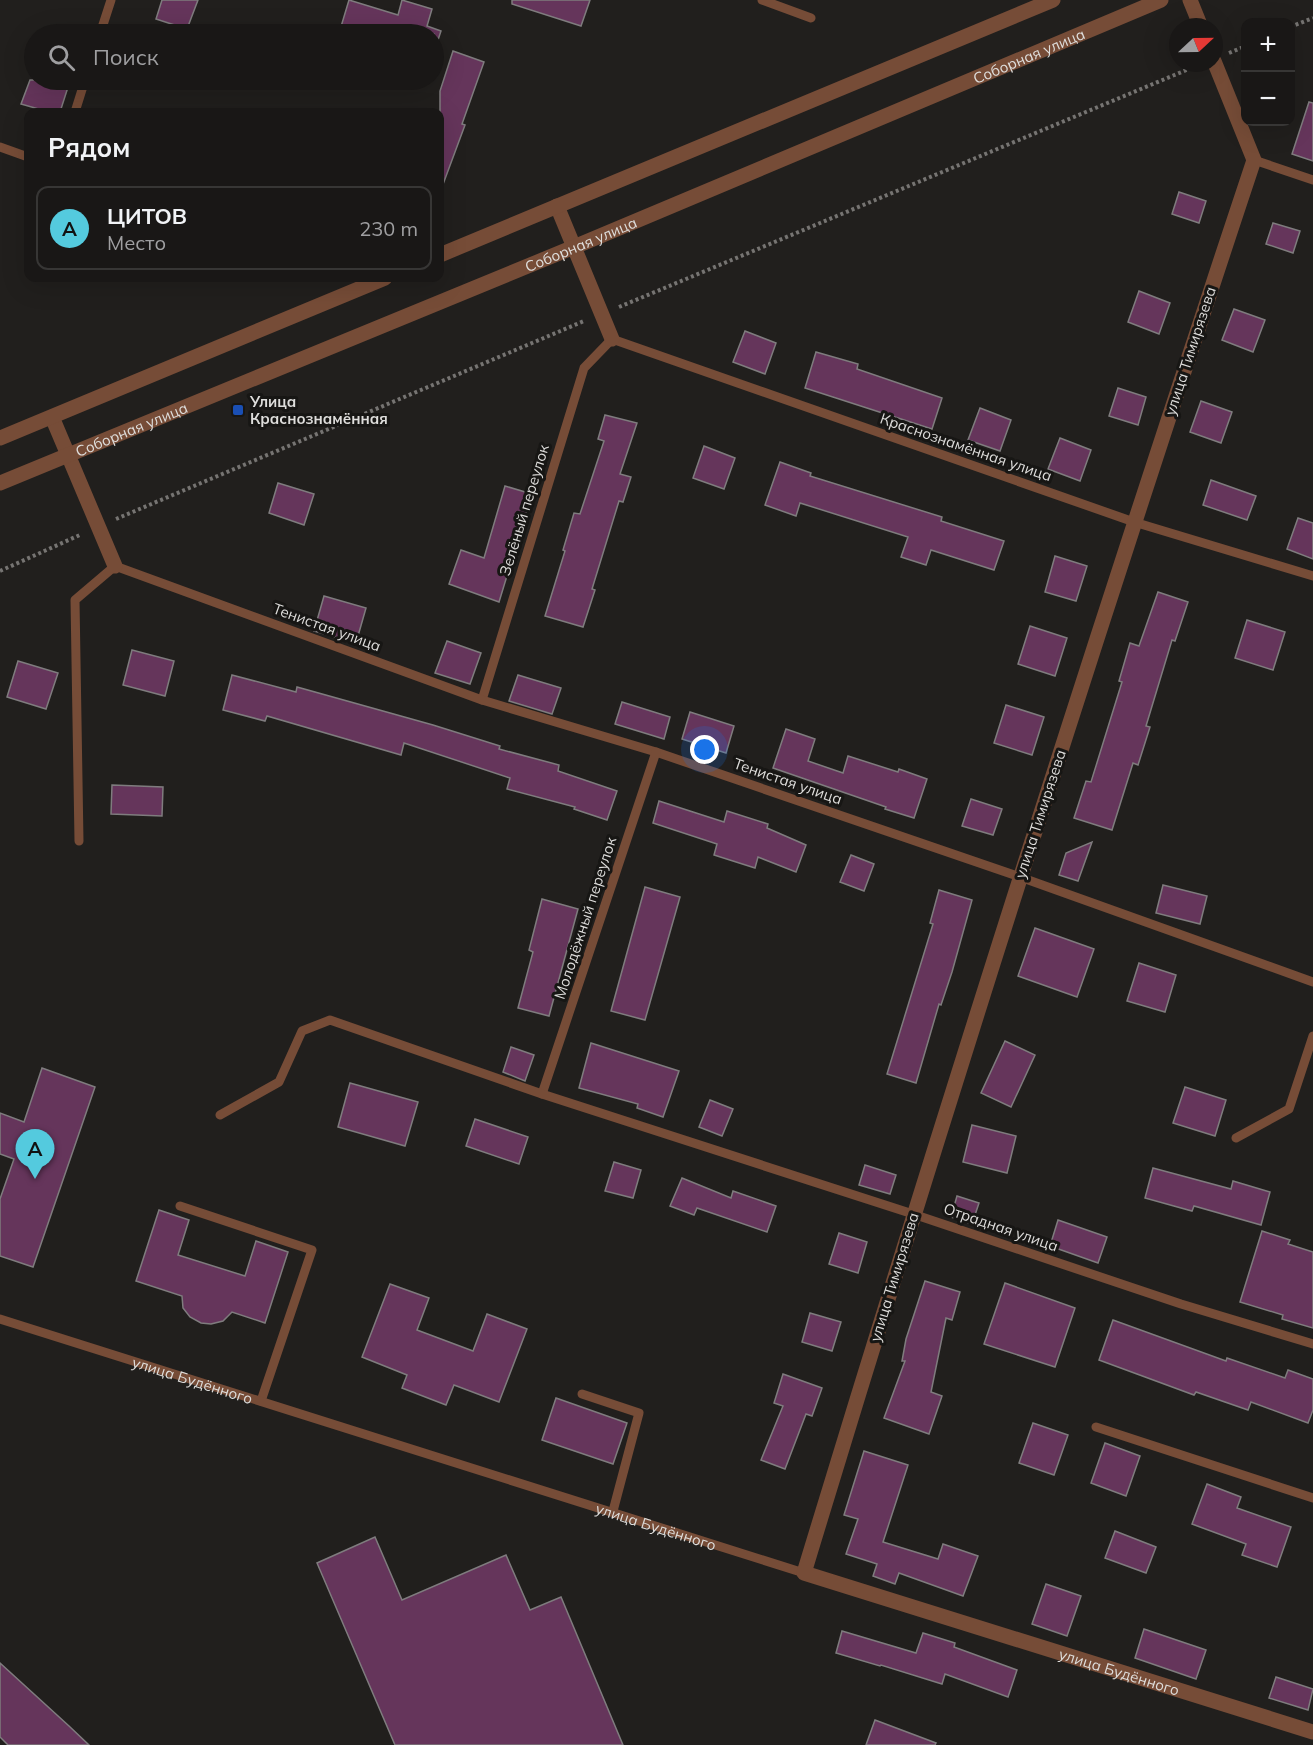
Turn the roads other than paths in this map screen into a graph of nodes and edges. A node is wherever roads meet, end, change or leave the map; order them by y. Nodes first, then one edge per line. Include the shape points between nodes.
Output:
1 (111, 0) edge
2 (762, 0) edge
3 (1053, 0) edge
4 (1161, 0) edge
5 (1190, 0) edge
6 (811, 18) dead end
7 (1197, 18) edge
8 (103, 24) edge
9 (1219, 72) edge
10 (82, 90) edge
11 (76, 108) edge
12 (0, 147) edge
13 (24, 156) edge
14 (1254, 160) junction
15 (1313, 180) edge
16 (557, 206) junction
17 (574, 247) junction
18 (444, 253) edge
19 (375, 282) edge
20 (612, 339) junction
21 (52, 417) junction
22 (0, 438) edge
23 (68, 454) junction
24 (0, 483) edge
25 (1134, 522) junction
26 (116, 566) junction
27 (1313, 576) edge
28 (482, 700) junction
29 (656, 752) junction
30 (79, 841) dead end
31 (1020, 877) junction
32 (1313, 982) edge
33 (1313, 1036) edge
34 (542, 1094) junction
35 (220, 1115) dead end
36 (1236, 1138) dead end
37 (180, 1206) dead end
38 (913, 1214) junction
39 (0, 1319) edge
40 (1313, 1344) edge
41 (582, 1394) dead end
42 (261, 1401) junction
43 (1096, 1427) dead end
44 (1313, 1498) edge
45 (613, 1511) junction
46 (804, 1573) junction
47 (1313, 1731) edge

1 - 8 lane
2 - 6 lane
3 - 16 street
4 - 17 street, Соборная улица
5 - 7 street
9 - 14 street
10 - 11 lane
12 - 13 lane
14 - 15 lane
14 - 25 street, улица Тимирязева
16 - 17 street
16 - 18 street
17 - 20 street
17 - 23 street, Соборная улица
19 - 21 street
20 - 25 lane, Краснознамённая улица
20 - 28 lane, Зелёный переулок via 584,368
21 - 22 street
21 - 23 street
23 - 24 street, Соборная улица
23 - 26 street
25 - 27 lane, Краснознамённая улица
25 - 31 street, улица Тимирязева
26 - 28 lane, Тенистая улица
26 - 30 lane via 75,600
28 - 29 lane, Тенистая улица
29 - 31 lane, Тенистая улица
29 - 34 lane, Молодёжный переулок
31 - 32 lane, Тенистая улица
31 - 38 street, улица Тимирязева
33 - 36 lane via 1289,1108
34 - 35 lane, Отрадная улица via 330,1020 302,1031 279,1082
34 - 38 lane, Отрадная улица
37 - 42 lane via 312,1250
38 - 40 lane, Отрадная улица
38 - 46 street, улица Тимирязева
39 - 42 lane, улица Будённого
41 - 45 lane via 639,1413
42 - 45 lane, улица Будённого
43 - 44 lane
45 - 46 lane, улица Будённого
46 - 47 street, улица Будённого

